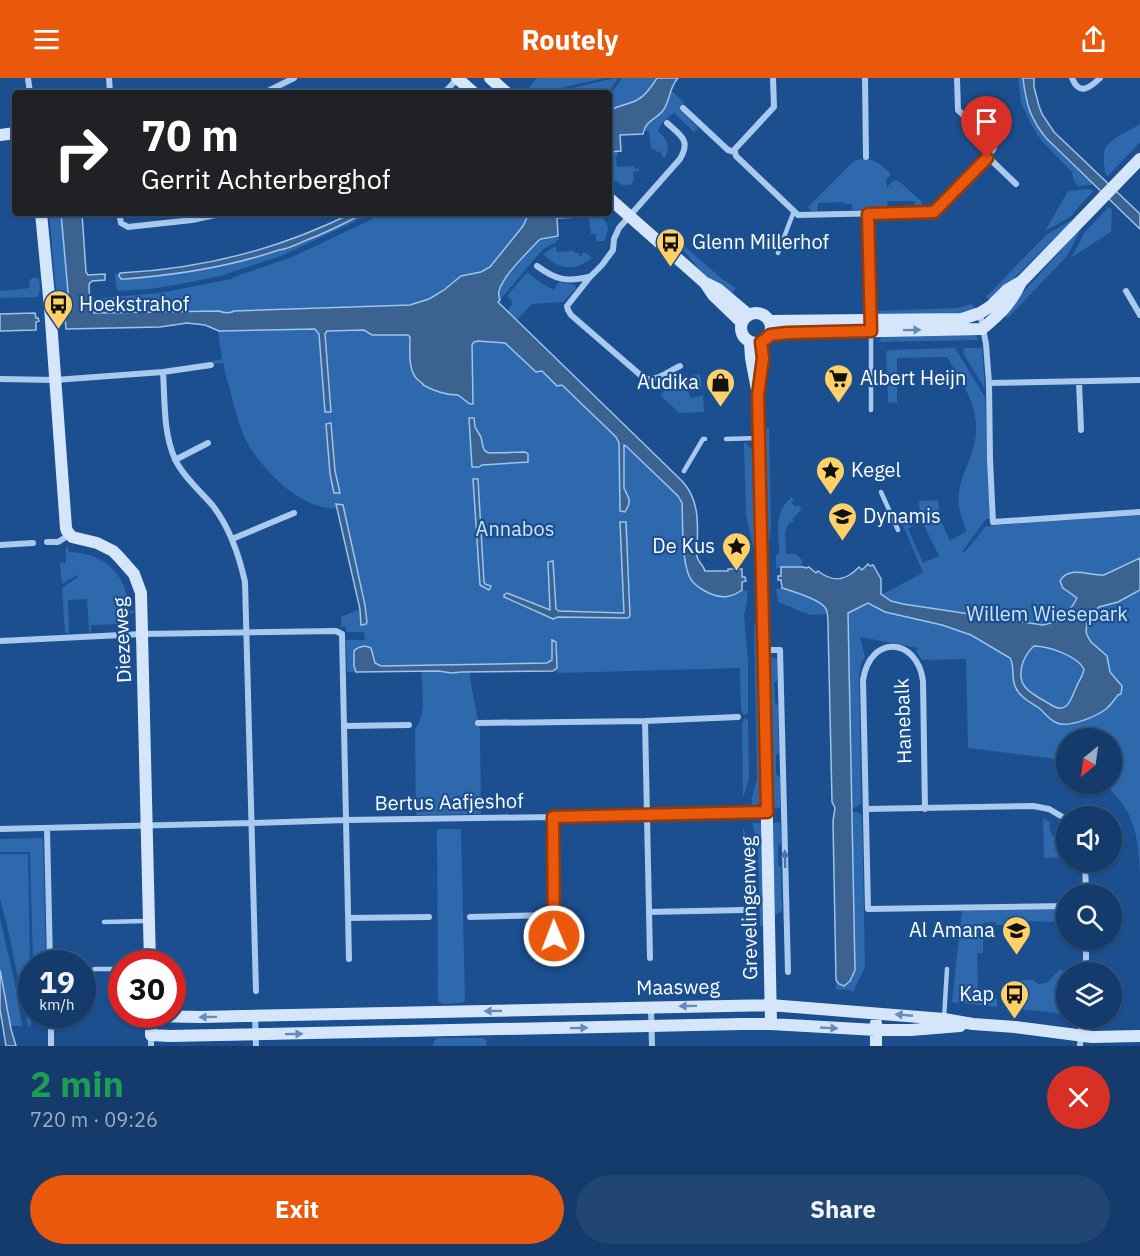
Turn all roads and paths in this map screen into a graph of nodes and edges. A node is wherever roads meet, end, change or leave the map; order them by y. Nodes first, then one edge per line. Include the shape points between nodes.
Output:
1 (294, 78) edge
2 (458, 78) edge
3 (490, 78) edge
4 (773, 78) edge
5 (864, 78) edge
6 (957, 78) edge
7 (1072, 78) edge
8 (1100, 78) edge
9 (270, 90) edge
10 (447, 90) edge
11 (471, 90) edge
12 (504, 90) edge
13 (683, 108) dead end
14 (667, 123) dead end
15 (735, 152) junction
16 (866, 157) dead end
17 (987, 158) junction
18 (1140, 159) edge
19 (1016, 184) dead end
20 (612, 201) edge
21 (794, 211) junction
22 (868, 214) junction
23 (41, 216) edge
24 (120, 216) edge
25 (211, 216) edge
26 (630, 216) junction
27 (778, 253) dead end
28 (537, 266) dead end
29 (590, 277) junction
30 (1022, 280) junction
31 (1126, 291) dead end
32 (980, 313) junction
33 (1140, 315) edge
34 (746, 319) junction
35 (770, 321) junction
36 (871, 326) junction
37 (982, 329) junction
38 (761, 340) junction
39 (211, 365) dead end
40 (680, 366) dead end
41 (163, 372) junction
42 (0, 380) edge
43 (1140, 380) edge
44 (55, 381) junction
45 (1079, 382) junction
46 (989, 383) junction
47 (871, 410) dead end
48 (1081, 430) dead end
49 (759, 438) junction
50 (705, 439) dead end
51 (726, 439) dead end
52 (208, 443) dead end
53 (175, 460) junction
54 (684, 471) dead end
55 (881, 492) dead end
56 (1140, 512) edge
57 (294, 513) dead end
58 (898, 530) dead end
59 (69, 535) junction
60 (232, 539) junction
61 (47, 542) dead end
62 (33, 543) dead end
63 (0, 545) edge
64 (246, 633) junction
65 (142, 634) junction
66 (0, 640) edge
67 (764, 650) junction
68 (738, 717) dead end
69 (645, 721) junction
70 (478, 723) dead end
71 (409, 724) dead end
72 (345, 726) junction
73 (866, 809) junction
74 (925, 809) junction
75 (767, 812) junction
76 (1056, 813) edge
77 (646, 815) junction
78 (553, 817) junction
79 (346, 819) junction
80 (252, 823) junction
81 (147, 825) junction
82 (47, 828) junction
83 (0, 829) edge
84 (1056, 906) edge
85 (743, 910) dead end
86 (649, 912) junction
87 (553, 915) junction
88 (429, 917) dead end
89 (470, 917) dead end
90 (348, 918) junction
91 (769, 918) junction
92 (786, 918) junction
93 (149, 921) junction
94 (104, 922) dead end
95 (50, 950) edge
96 (150, 950) edge
97 (554, 958) dead end
98 (650, 958) dead end
99 (349, 959) dead end
100 (948, 969) dead end
101 (788, 972) dead end
102 (256, 991) dead end
103 (770, 1005) junction
104 (651, 1007) junction
105 (528, 1010) junction
106 (380, 1013) junction
107 (877, 1013) junction
108 (255, 1016) junction
109 (186, 1018) edge
110 (944, 1023) junction
111 (771, 1024) junction
112 (651, 1027) junction
113 (51, 1028) edge
114 (528, 1029) junction
115 (876, 1030) junction
116 (380, 1032) junction
117 (1140, 1036) edge
118 (256, 1040) edge
119 (1080, 1040) edge
120 (151, 1041) edge
121 (51, 1046) edge
122 (652, 1046) edge
123 (876, 1046) edge

1 - 9 street
2 - 10 street
2 - 11 street
3 - 12 street
4 - 15 street via 774,107
5 - 16 street
6 - 17 street via 958,111 993,144
7 - 8 street via 1083,89
13 - 15 street
14 - 26 street via 683,139 684,152
15 - 21 street
17 - 19 street
17 - 22 street via 934,212
18 - 30 street
20 - 26 street
21 - 22 street via 798,215
21 - 27 lane
22 - 36 street
23 - 44 street
24 - 25 street via 128,227
26 - 29 street via 619,228 612,250
26 - 34 street via 705,282 713,296
28 - 29 street via 571,281
29 - 40 street via 567,306 571,315 645,379
30 - 32 street
30 - 37 street via 1015,296
31 - 33 street
32 - 36 street via 962,319
32 - 37 street
34 - 35 street via 757,313
34 - 38 street via 741,328 745,339
35 - 36 street
35 - 38 street via 771,328
36 -> 37 street
36 - 38 street via 787,333
36 - 47 lane
37 - 46 street
38 - 49 street, Grevelingenweg via 751,358 758,395
39 - 41 street
41 - 44 street
41 - 53 street via 167,432
42 - 44 street
43 - 45 street
44 - 59 street
45 - 46 street
45 - 48 street
46 - 56 street via 993,522
49 - 51 lane
49 - 67 street, Grevelingenweg
50 - 54 lane
52 - 53 street
53 - 60 street via 214,507
55 - 58 lane
57 - 60 street
59 - 61 street via 57,542
59 - 65 street, Diezeweg via 97,543 130,568 141,593
60 - 64 street via 245,582
62 - 63 street
64 - 65 street, Bertus Aafjeshof
64 - 72 street, Bertus Aafjeshof via 342,634
64 - 80 street
65 - 66 street, Bertus Aafjeshof
65 - 81 street, Diezeweg
67 - 75 street, Grevelingenweg
92 -> 67 street via 780,650
68 - 69 street
69 - 70 street
69 - 77 street
71 - 72 street
72 - 79 street, Bertus Aafjeshof
73 - 74 street
73 - 74 street, Hanebalk via 862,680 871,657 890,647 911,653 921,669
73 - 84 street, Hanebalk via 868,909
74 - 76 street via 1033,806
75 - 77 street, Bertus Aafjeshof
75 - 91 street, Grevelingenweg
77 - 78 street, Bertus Aafjeshof
77 - 86 street
78 - 79 street, Bertus Aafjeshof
78 - 87 street
79 - 80 street, Bertus Aafjeshof
79 - 90 street, Bertus Aafjeshof
80 - 81 street, Bertus Aafjeshof
80 - 102 street
81 - 82 street, Bertus Aafjeshof
81 - 93 street, Diezeweg
82 - 83 street, Bertus Aafjeshof
82 - 95 street
85 - 86 street
86 - 98 street
87 - 89 street
87 - 97 street
88 - 90 street
90 - 99 street, Bertus Aafjeshof
91 - 92 street
91 - 103 street, Grevelingenweg
92 - 101 street
93 - 94 lane
93 - 96 street, Diezeweg
100 - 110 lane
103 -> 104 street, Maasweg
103 - 107 street, Maasweg
103 - 111 street, Grevelingenweg
104 - 105 street, Maasweg
104 - 112 street
105 -> 106 street, Maasweg
105 - 114 street
106 - 108 street, Maasweg
106 - 116 street
110 -> 107 street, Maasweg
107 - 115 street
108 -> 109 street, Maasweg
108 - 118 street
110 - 115 street, Maasweg
110 - 119 street, Maasweg
111 - 112 street, Maasweg
111 -> 115 street, Maasweg
114 -> 112 street, Maasweg
112 - 122 street
113 - 121 street
114 - 116 street, Maasweg
115 - 123 street
118 -> 116 street, Maasweg
117 - 119 street, Maasweg
118 - 120 street, Maasweg via 196,1036

